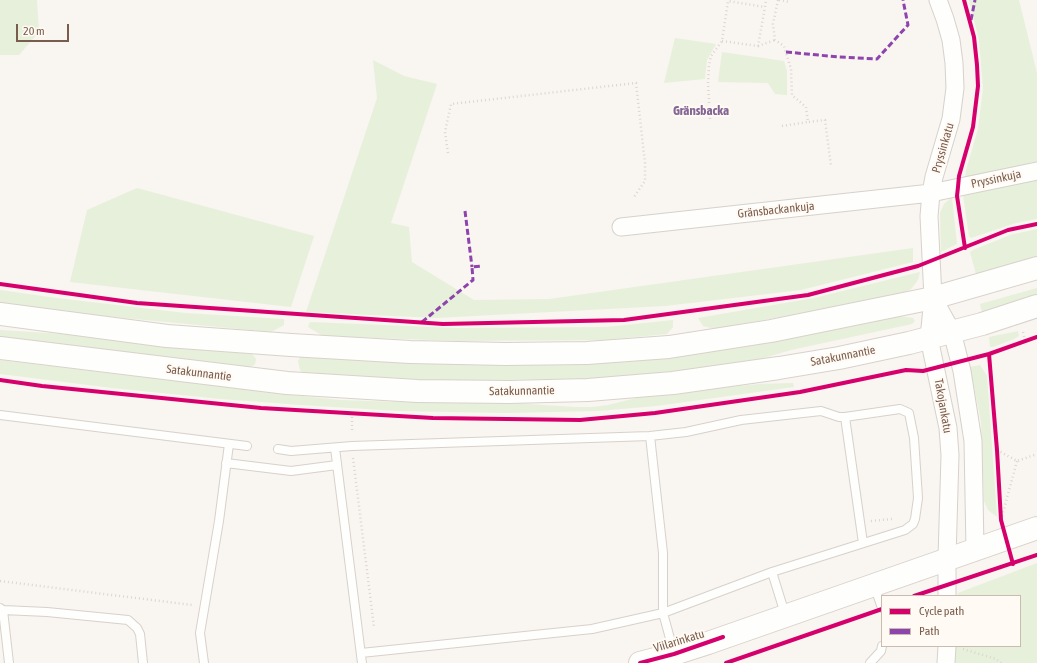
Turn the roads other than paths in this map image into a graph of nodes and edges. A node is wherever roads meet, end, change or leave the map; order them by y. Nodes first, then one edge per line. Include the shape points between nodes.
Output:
1 (938, 0) edge
2 (1037, 171) edge
3 (931, 192) junction
4 (621, 227) dead end
5 (1037, 268) edge
6 (933, 298) junction
7 (1037, 306) edge
8 (0, 314) edge
9 (952, 332) junction
10 (929, 338) junction
11 (0, 348) edge
12 (0, 415) edge
13 (845, 416) junction
14 (650, 436) junction
15 (229, 444) junction
16 (247, 446) dead end
17 (335, 448) junction
18 (278, 449) dead end
19 (226, 463) junction
20 (337, 465) junction
21 (1037, 528) edge
22 (863, 543) junction
23 (976, 549) junction
24 (947, 558) junction
25 (772, 572) junction
26 (874, 584) junction
27 (947, 595) edge
28 (881, 605) edge
29 (2, 609) edge
30 (663, 614) junction
31 (786, 615) junction
32 (882, 647) edge
33 (954, 647) edge
34 (361, 653) junction
35 (674, 654) junction
36 (9, 663) edge
37 (143, 663) edge
38 (204, 663) edge
39 (362, 663) edge
40 (640, 663) edge
41 (870, 663) edge
42 (946, 663) edge

1 - 3 street, Pryssinkatu via 951,40 955,88 951,119
2 - 3 street, Pryssinkuja
3 - 4 street, Gränsbackankuja
3 - 6 street, Pryssinkatu via 929,216
5 - 6 main road
6 - 8 main road via 771,331 669,346 587,353 410,352 291,345 167,336
6 - 9 street, Takojankatu
6 - 10 street, Takojankatu
7 - 9 main road, Satakunnantie
9 - 10 main road, Satakunnantie
9 - 23 street, Takojankatu via 961,361 971,423
10 - 11 main road, Satakunnantie via 839,358 673,383 588,390 509,392 417,391 287,383
10 - 24 street, Takojankatu via 948,428 950,486
12 - 15 lane
13 - 14 lane via 821,411 742,420 686,432
13 - 22 lane
13 - 22 lane via 900,409 909,413 914,438 918,498 913,524 904,530
14 - 17 lane
14 - 30 lane via 663,553
15 - 16 lane
15 - 19 lane
17 - 18 lane via 291,451
17 - 20 lane
19 - 20 lane via 291,470
19 - 38 lane via 200,633
20 - 34 lane
21 - 23 main road, Viilarinkatu via 1004,529
22 - 25 lane
23 - 24 main road, Viilarinkatu
24 - 26 main road, Viilarinkatu
24 - 27 street, Takojankatu
25 - 30 lane
25 - 31 lane
26 - 28 lane
26 - 31 main road, Viilarinkatu
29 - 36 lane
29 - 37 lane via 128,620 140,634
30 - 34 lane via 592,629
30 - 35 lane
31 - 35 main road, Viilarinkatu
32 - 41 lane
33 - 42 street
34 - 39 lane
35 - 40 main road, Viilarinkatu

